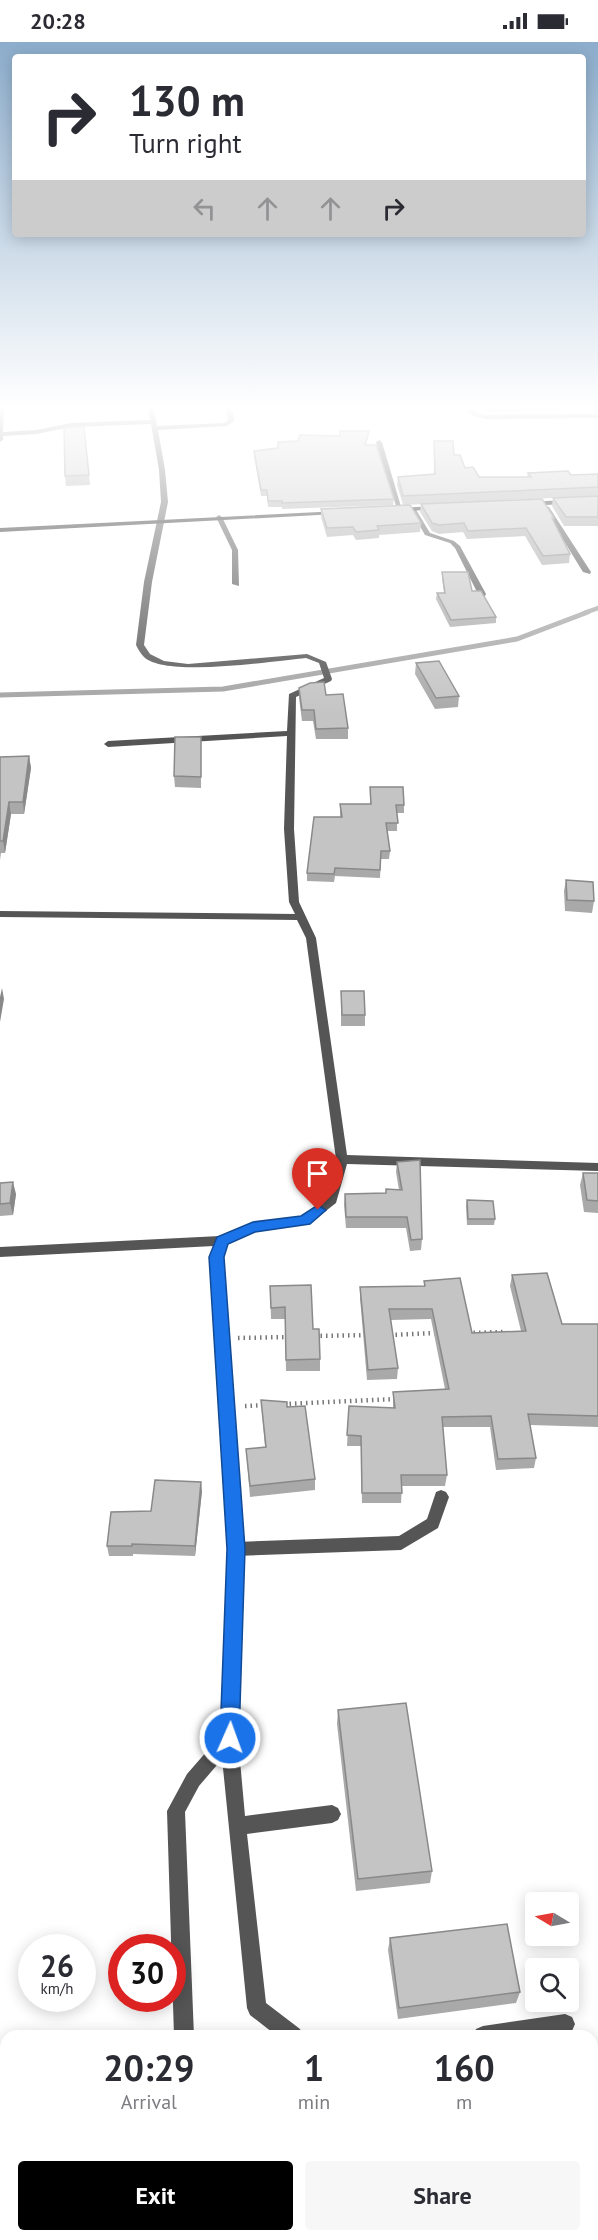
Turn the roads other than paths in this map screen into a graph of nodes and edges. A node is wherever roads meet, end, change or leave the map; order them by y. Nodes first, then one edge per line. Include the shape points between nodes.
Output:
1 (163, 512) edge
2 (344, 512) edge
3 (414, 512) edge
4 (549, 512) edge
5 (219, 517) junction
6 (163, 520) junction
7 (0, 530) edge
8 (587, 572) dead end
9 (236, 584) dead end
10 (482, 594) edge
11 (292, 733) junction
12 (108, 744) dead end
13 (0, 914) edge
14 (301, 917) junction
15 (342, 1159) junction
16 (598, 1167) edge
17 (222, 1241) junction
18 (0, 1252) edge
19 (441, 1497) dead end
20 (236, 1549) junction
21 (230, 1738) junction
22 (332, 1814) dead end
23 (237, 1826) junction
24 (565, 2024) dead end
25 (184, 2030) edge
26 (285, 2030) edge
27 (524, 2030) edge

1 - 6 street
2 - 5 main road
3 - 10 street via 427,534 458,547
4 - 8 street
5 - 6 main road
5 - 9 street via 235,550
6 - 7 main road
6 - 11 street via 148,582 140,645 147,656 162,663 188,666 307,656 322,662 328,679 292,696
11 - 12 street
11 - 14 street via 289,829 294,902
13 - 14 street
14 - 15 street via 311,938
15 - 16 street
15 - 17 street via 332,1200 305,1221 253,1227
17 - 18 street
17 - 20 street via 216,1257
19 - 20 street via 433,1523 402,1542
20 - 21 street
21 - 23 street
21 - 25 street via 193,1780 176,1811
22 - 23 street
23 - 26 street via 257,2008
24 - 27 street

